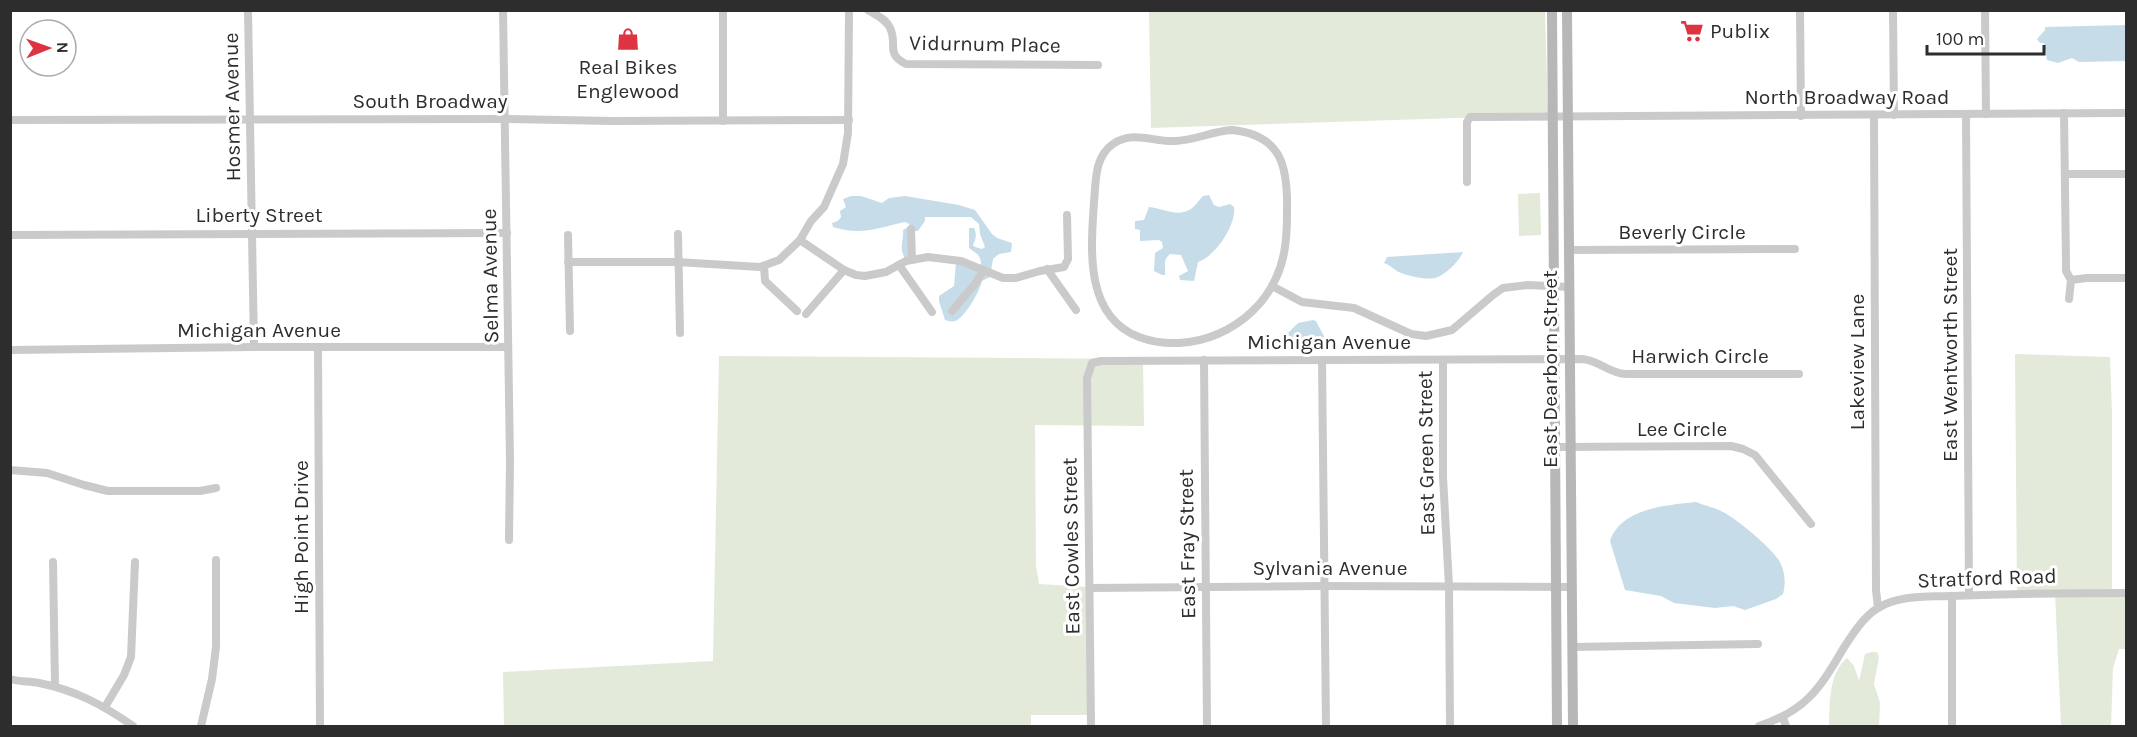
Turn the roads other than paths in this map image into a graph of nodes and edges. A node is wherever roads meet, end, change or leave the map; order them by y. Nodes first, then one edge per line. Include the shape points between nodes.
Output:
1 (248, 10) edge
2 (503, 10) edge
3 (723, 10) edge
4 (849, 10) edge
5 (868, 10) edge
6 (1552, 10) edge
7 (1567, 10) edge
8 (1800, 10) edge
9 (1893, 10) edge
10 (1985, 10) edge
11 (1098, 65) dead end
12 (2064, 113) junction
13 (2127, 113) edge
14 (1894, 114) junction
15 (1986, 114) junction
16 (1874, 115) junction
17 (1966, 115) junction
18 (1553, 116) junction
19 (1569, 116) junction
20 (1801, 116) junction
21 (505, 119) junction
22 (10, 120) edge
23 (251, 120) junction
24 (849, 120) junction
25 (723, 121) junction
26 (2065, 174) junction
27 (2127, 174) edge
28 (1467, 182) dead end
29 (1067, 215) dead end
30 (911, 229) dead end
31 (253, 233) junction
32 (507, 233) junction
33 (678, 234) dead end
34 (568, 235) dead end
35 (10, 236) edge
36 (801, 240) junction
37 (1795, 249) dead end
38 (1569, 250) junction
39 (912, 260) junction
40 (568, 262) junction
41 (679, 262) junction
42 (899, 265) junction
43 (764, 266) junction
44 (1047, 269) junction
45 (844, 270) junction
46 (983, 271) junction
47 (2127, 278) edge
48 (2071, 280) junction
49 (1272, 286) junction
50 (1554, 287) junction
51 (1569, 287) junction
52 (2069, 299) dead end
53 (1076, 310) dead end
54 (797, 311) dead end
55 (952, 311) dead end
56 (932, 312) dead end
57 (806, 314) dead end
58 (570, 331) dead end
59 (680, 333) dead end
60 (254, 347) junction
61 (318, 347) junction
62 (508, 347) junction
63 (10, 350) edge
64 (1555, 359) junction
65 (1570, 359) junction
66 (1204, 360) junction
67 (1322, 360) junction
68 (1443, 360) junction
69 (1089, 366) joint
70 (1799, 374) dead end
71 (1555, 447) junction
72 (1570, 447) junction
73 (10, 470) edge
74 (216, 488) dead end
75 (1810, 524) dead end
76 (509, 540) dead end
77 (216, 560) dead end
78 (52, 562) dead end
79 (135, 562) dead end
80 (1325, 586) junction
81 (1449, 586) junction
82 (1205, 587) junction
83 (1556, 587) junction
84 (1571, 587) junction
85 (1090, 588) junction
86 (2127, 593) edge
87 (1969, 594) junction
88 (1952, 596) junction
89 (1878, 608) junction
90 (1758, 644) dead end
91 (1572, 646) junction
92 (10, 679) edge
93 (55, 686) junction
94 (105, 707) junction
95 (1783, 718) junction
96 (133, 726) edge
97 (201, 726) edge
98 (320, 726) edge
99 (1091, 726) edge
100 (1207, 726) edge
101 (1326, 726) edge
102 (1450, 726) edge
103 (1557, 726) edge
104 (1573, 726) edge
105 (1759, 726) edge
106 (1786, 726) edge
107 (1952, 726) edge

1 - 23 street, Hosmer Avenue
2 - 21 street, Selma Avenue
3 - 25 street
4 - 24 street
5 - 11 street, Vidurnum Place via 889,26 895,56 906,64
6 - 18 main road, East Dearborn Street
7 - 19 main road, East Dearborn Street
8 - 20 street
9 - 14 street
10 - 15 street
12 - 13 street, North Broadway Road
12 - 15 street, North Broadway Road
12 - 26 street
14 - 16 street, North Broadway Road
14 - 17 street, North Broadway Road
15 - 17 street, North Broadway Road
16 - 20 street, North Broadway Road
16 - 89 street, Lakeview Lane
17 - 87 street, East Wentworth Street
18 - 19 street, North Broadway Road
18 - 28 street, North Broadway Road via 1470,117
18 - 50 main road, East Dearborn Street
19 - 20 street, North Broadway Road
19 - 38 main road, East Dearborn Street
21 - 23 street, South Broadway
21 - 25 street, South Broadway
21 - 32 street, Selma Avenue
22 - 23 street, South Broadway
23 - 31 street, Hosmer Avenue
24 - 25 street, South Broadway
24 - 36 street via 847,147 832,192
26 - 27 street
26 - 48 street via 2066,271
29 - 44 street via 1068,259 1064,267
30 - 39 street
31 - 32 street, Liberty Street
31 - 35 street, Liberty Street
31 - 60 street, Hosmer Avenue
32 - 62 street, Selma Avenue
33 - 41 street
34 - 40 street
36 - 43 street via 779,260
36 - 45 street
37 - 38 street, Beverly Circle
38 - 51 main road, East Dearborn Street
39 - 42 street
39 - 46 street via 953,259
40 - 41 street
40 - 58 street
41 - 43 street
41 - 59 street
42 - 45 street via 875,276
42 - 56 street
43 - 54 street via 765,282
44 - 46 street via 1011,279
44 - 53 street
45 - 57 street
46 - 55 street
47 - 48 street
48 - 52 street
49 - 49 street via 1236,324 1200,340 1158,342 1125,329 1102,302 1091,262 1097,170 1103,153 1130,137 1181,141 1225,130 1248,132 1270,144 1282,163 1287,187 1284,252
49 - 50 street via 1302,302 1354,308 1410,334 1426,336 1452,330 1503,288
50 - 51 street
50 - 64 main road, East Dearborn Street
51 - 65 main road, East Dearborn Street
60 - 61 street, Michigan Avenue
60 - 63 street, Michigan Avenue
61 - 62 street, Michigan Avenue
61 - 98 street, High Point Drive
62 - 76 street, Selma Avenue
64 - 65 street, Michigan Avenue
64 - 68 street, Michigan Avenue
64 - 71 main road, East Dearborn Street
65 - 70 street, Harwich Circle via 1590,360 1621,374
65 - 72 main road, East Dearborn Street
66 - 67 street, Michigan Avenue
66 - 69 street, Michigan Avenue via 1101,361
66 - 82 street, East Fray Street
67 - 68 street, Michigan Avenue
67 - 80 street
68 - 81 street, East Green Street via 1443,502
69 - 85 street, East Cowles Street
71 - 72 street, Lee Circle
71 - 83 main road, East Dearborn Street
72 - 75 street, Lee Circle via 1743,449 1757,458
72 - 84 main road, East Dearborn Street
73 - 74 street via 48,473 108,491
77 - 97 street via 216,647
78 - 93 street
79 - 94 street via 131,657
80 - 81 street, Sylvania Avenue
80 - 82 street, Sylvania Avenue
80 - 101 street
81 - 83 street, Sylvania Avenue
81 - 102 street, East Green Street
82 - 85 street, Sylvania Avenue
82 - 100 street, East Fray Street
83 - 84 street, Sylvania Avenue
83 - 103 main road, East Dearborn Street
84 - 91 main road, East Dearborn Street
85 - 99 street, East Cowles Street
86 - 87 street, Stratford Road
87 - 88 street, Stratford Road
88 - 89 street, Stratford Road via 1906,599
88 - 107 street
89 - 95 street, Stratford Road via 1853,633 1814,693
90 - 91 street
91 - 104 main road, East Dearborn Street
92 - 93 street
93 - 94 street
94 - 96 street
95 - 105 street, Stratford Road
95 - 106 street

